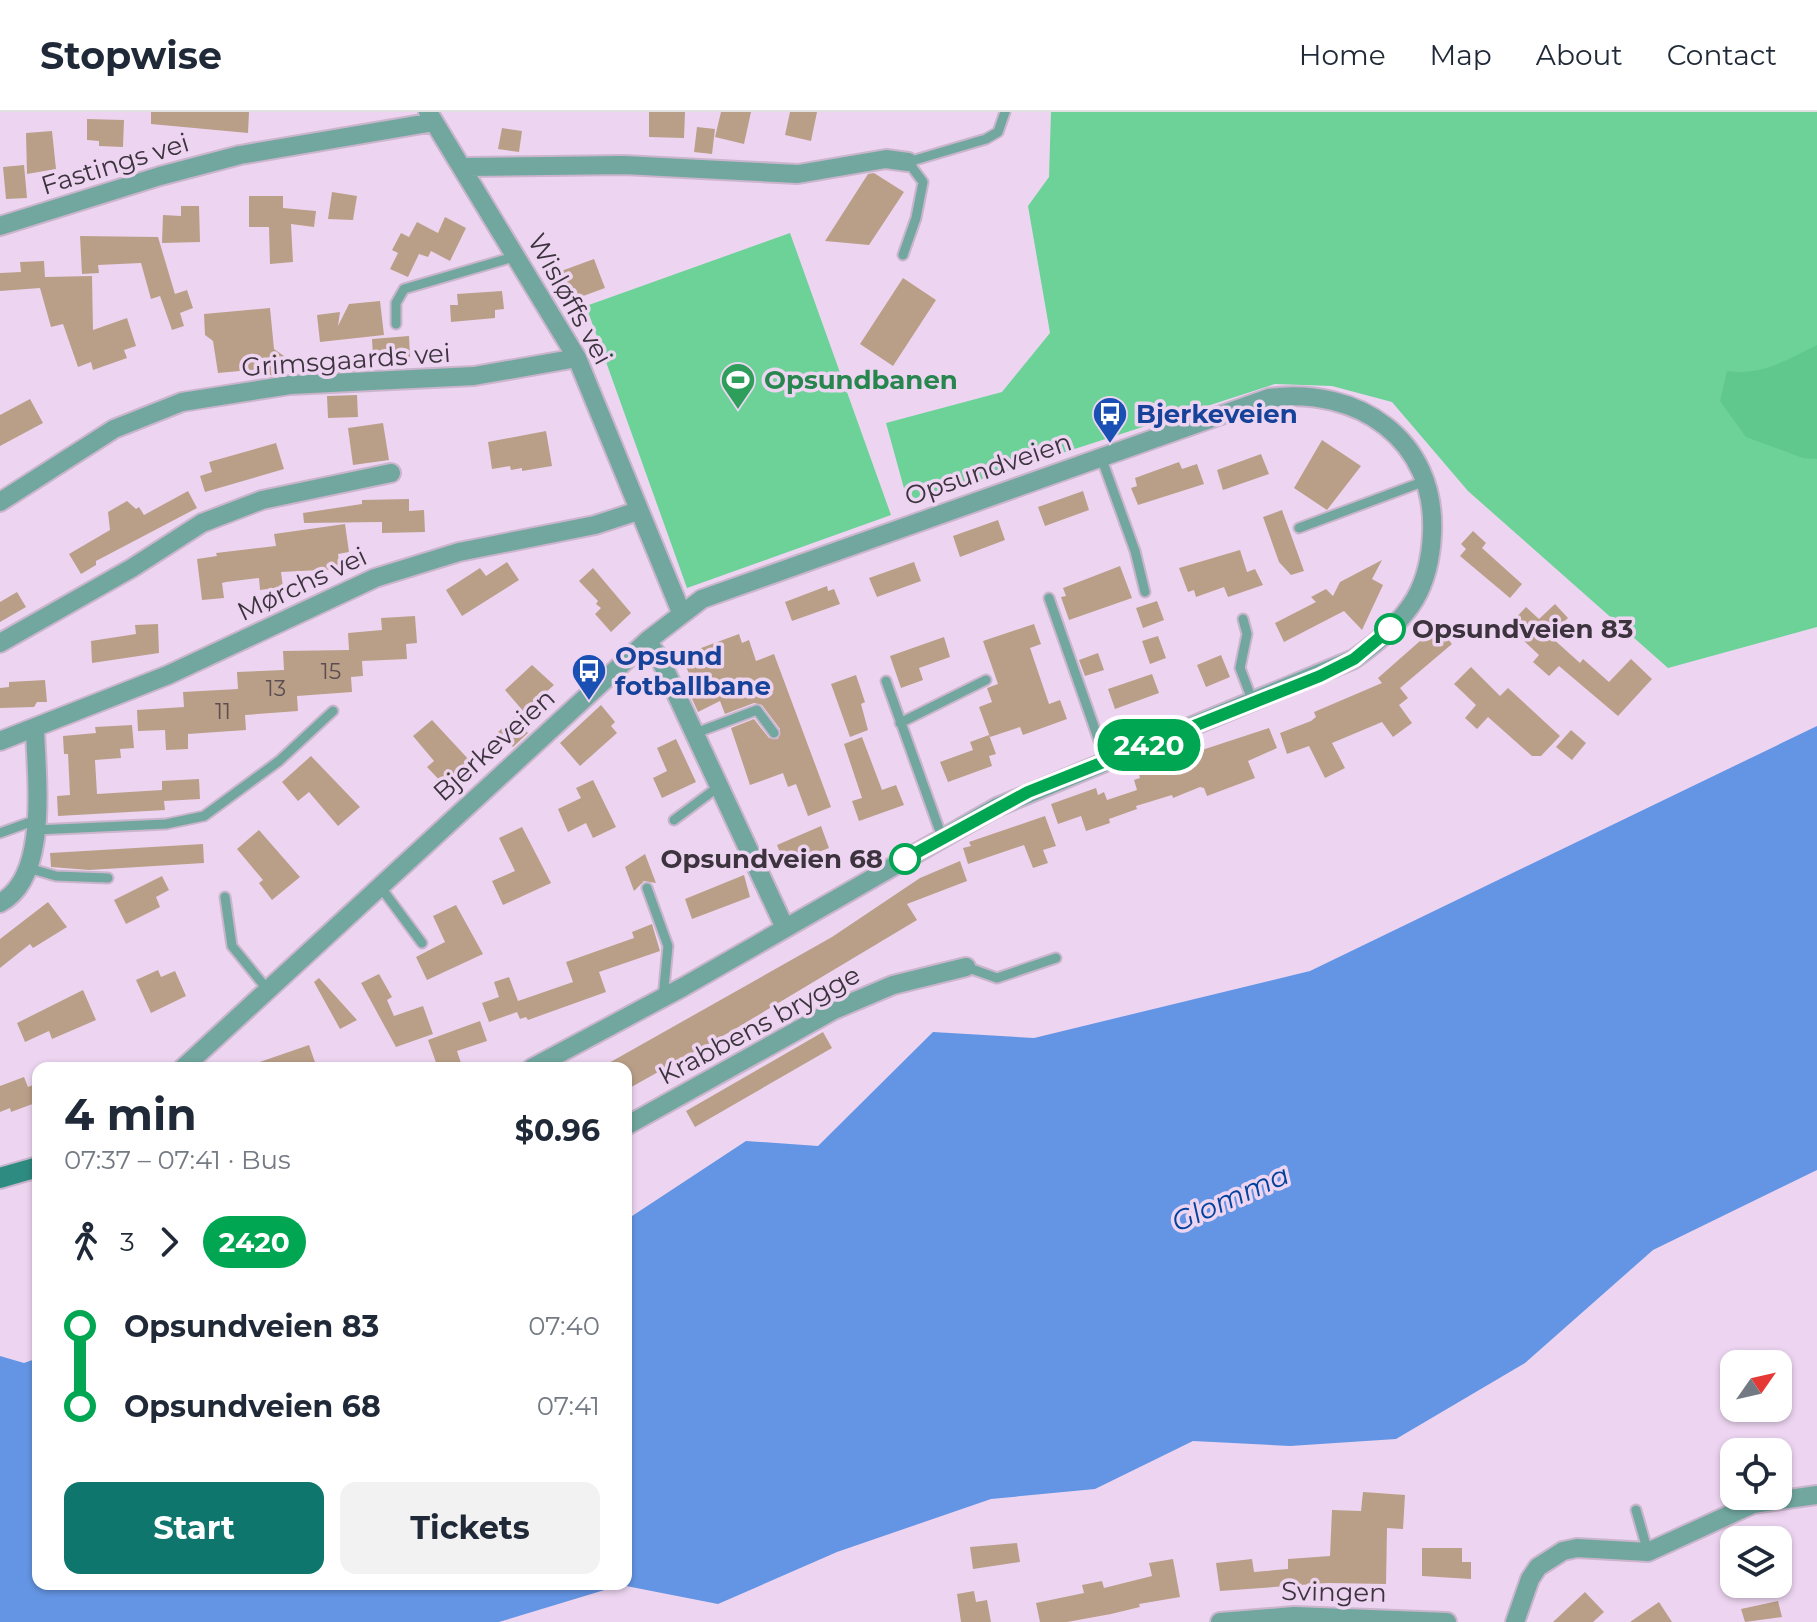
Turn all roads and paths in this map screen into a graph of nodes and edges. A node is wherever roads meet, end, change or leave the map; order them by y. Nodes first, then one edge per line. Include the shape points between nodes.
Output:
1 (1005, 112) edge
2 (431, 117) edge
3 (908, 162) junction
4 (464, 167) junction
5 (0, 226) edge
6 (903, 255) dead end
7 (517, 256) junction
8 (396, 324) dead end
9 (577, 358) junction
10 (1101, 457) junction
11 (391, 473) dead end
12 (1425, 481) junction
13 (0, 502) edge
14 (638, 511) junction
15 (1299, 528) dead end
16 (1145, 592) dead end
17 (1049, 598) dead end
18 (681, 612) junction
19 (1243, 619) dead end
20 (647, 641) junction
21 (0, 643) edge
22 (986, 680) dead end
23 (886, 681) dead end
24 (1253, 702) junction
25 (333, 711) dead end
26 (900, 723) junction
27 (35, 728) junction
28 (774, 733) dead end
29 (693, 734) junction
30 (0, 741) edge
31 (1106, 761) junction
32 (718, 787) junction
33 (674, 820) dead end
34 (36, 825) junction
35 (0, 833) edge
36 (942, 837) junction
37 (28, 868) junction
38 (108, 878) dead end
39 (379, 885) junction
40 (647, 888) dead end
41 (225, 897) dead end
42 (0, 903) edge
43 (785, 928) junction
44 (422, 943) dead end
45 (1056, 958) dead end
46 (966, 967) joint
47 (267, 989) junction
48 (663, 998) junction
49 (189, 1062) edge
50 (543, 1062) edge
51 (632, 1123) edge
52 (32, 1169) edge
53 (0, 1178) edge
54 (1817, 1495) edge
55 (1636, 1510) dead end
56 (1648, 1552) junction
57 (1220, 1622) edge
58 (1447, 1622) edge
59 (1515, 1622) edge

1 - 3 lane via 998,132 986,139
2 - 4 street, Wisløffs vei
2 - 5 street, Fastings vei via 240,155
3 - 4 street via 886,159 798,174 624,165
3 - 6 lane via 923,182
4 - 7 street, Wisløffs vei
7 - 8 lane via 404,289 396,303
7 - 9 street, Wisløffs vei
9 - 13 street, Grimsgaards vei via 474,376 290,385 182,402 103,435
9 - 14 street, Wisløffs vei
10 - 12 street, Opsundveien via 1259,401 1303,394 1333,398 1381,423 1410,451
10 - 16 lane
10 - 18 street, Opsundveien via 770,573
11 - 21 street via 262,500 202,523
12 - 15 lane
12 - 24 street, Opsundveien via 1432,506 1432,544 1422,585 1406,611 1354,659
14 - 18 street, Wisløffs vei
14 - 27 street, Mørchs vei via 595,525 459,552 375,578 168,675
17 - 31 lane
18 - 20 street, Bjerkeveien
19 - 24 lane via 1247,634 1240,668
20 - 29 street
20 - 39 street, Bjerkeveien
22 - 26 lane
23 - 26 lane
24 - 31 street, Opsundveien
25 - 34 lane via 279,761 204,816 166,824
26 - 36 lane
27 - 30 street, Mørchs vei
27 - 34 street
28 - 29 lane via 757,710
29 - 32 street
31 - 36 street, Opsundveien via 1007,802
32 - 33 lane
32 - 43 street
34 - 35 lane
34 - 37 street
36 - 43 street, Opsundveien
37 - 38 lane via 56,876
37 - 42 street via 15,892
39 - 44 lane
39 - 47 street, Bjerkeveien
40 - 48 lane via 668,946
41 - 47 lane via 232,946
43 - 48 street, Opsundveien
45 - 46 lane via 997,978
46 - 51 street, Krabbens brygge via 893,985 834,1010
47 - 49 street, Bjerkeveien
48 - 50 street, Opsundveien
52 - 53 street
54 - 56 street via 1753,1504
55 - 56 lane
56 - 59 street via 1577,1548 1550,1558 1530,1579
57 - 58 street, Svingen via 1294,1616

